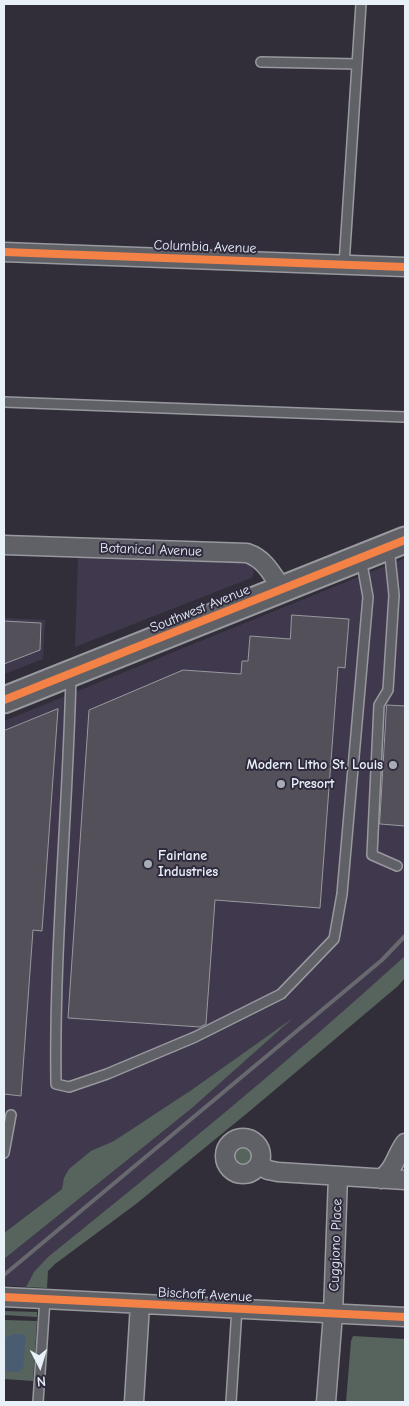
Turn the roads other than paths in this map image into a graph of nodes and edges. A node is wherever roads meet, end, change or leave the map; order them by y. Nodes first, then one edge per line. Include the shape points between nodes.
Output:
1 (361, 4) edge
2 (261, 62) dead end
3 (357, 64) junction
4 (4, 252) edge
5 (344, 265) junction
6 (405, 267) edge
7 (4, 402) edge
8 (405, 417) edge
9 (397, 543) edge
10 (4, 545) edge
11 (361, 558) junction
12 (282, 589) junction
13 (71, 674) junction
14 (4, 700) edge
15 (397, 866) dead end
16 (10, 1115) dead end
17 (405, 1143) edge
18 (4, 1153) edge
19 (260, 1164) dead end
20 (338, 1176) junction
21 (381, 1178) junction
22 (405, 1180) edge
23 (4, 1297) edge
24 (45, 1299) junction
25 (140, 1304) junction
26 (237, 1308) junction
27 (333, 1314) junction
28 (405, 1317) edge
29 (38, 1402) edge
30 (134, 1402) edge
31 (231, 1402) edge
32 (326, 1402) edge

1 - 3 lane
2 - 3 lane
3 - 5 lane
4 - 5 street, Columbia Avenue
5 - 6 street, Columbia Avenue
7 - 8 lane
9 - 11 street, Southwest Avenue
9 - 15 lane via 388,690 379,705 372,854
10 - 12 street, Botanical Avenue via 247,553 258,557 268,567
11 - 12 street, Southwest Avenue
11 - 13 lane via 368,597 342,894 334,939 281,994 195,1037 69,1087 56,1084 55,1020
12 - 13 street, Southwest Avenue
13 - 14 street, Southwest Avenue
16 - 18 lane
17 - 21 street via 393,1167
19 - 20 street via 278,1172
20 - 21 street
20 - 27 street, Cuggiono Place
21 - 22 street
23 - 24 street, Bischoff Avenue
24 - 25 street, Bischoff Avenue
24 - 29 lane
25 - 26 street, Bischoff Avenue
25 - 30 street
26 - 27 street, Bischoff Avenue
26 - 31 lane
27 - 28 street, Bischoff Avenue
27 - 32 street, Cuggiono Place

